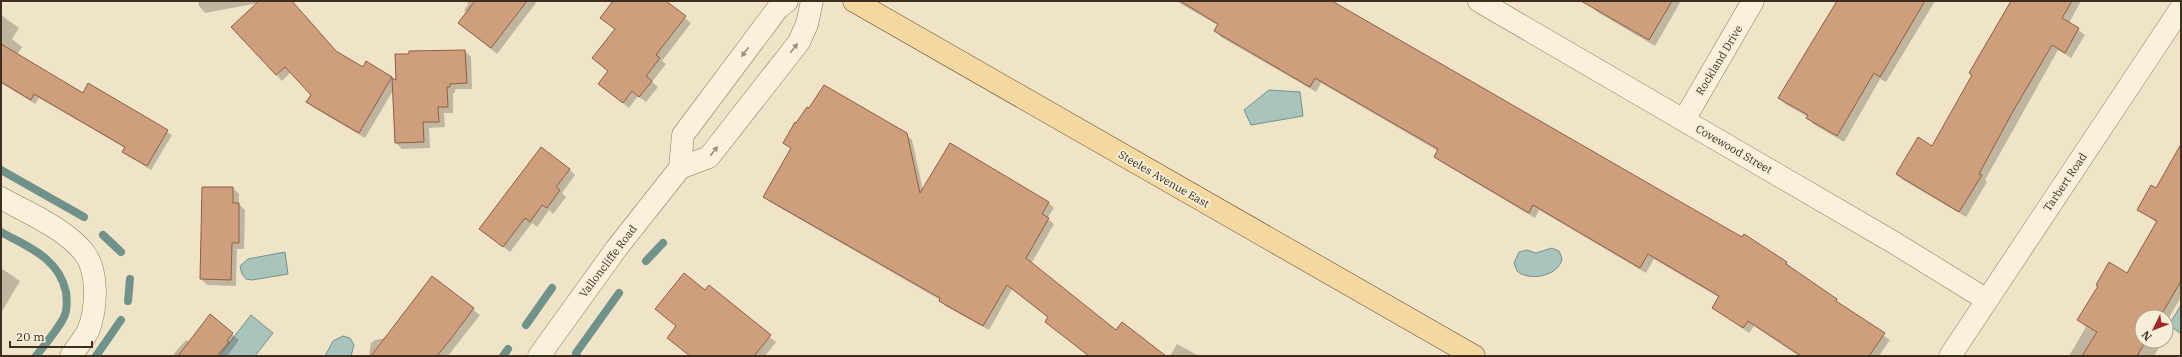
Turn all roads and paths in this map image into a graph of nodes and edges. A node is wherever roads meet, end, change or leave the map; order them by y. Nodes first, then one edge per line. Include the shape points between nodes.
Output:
1 (787, 1) edge
2 (812, 1) edge
3 (854, 1) edge
4 (1479, 1) edge
5 (1754, 1) edge
6 (2181, 8) edge
7 (1684, 120) junction
8 (680, 168) junction
9 (1, 198) edge
10 (1987, 300) junction
11 (71, 356) edge
12 (539, 356) edge
13 (1474, 356) edge
14 (1950, 356) edge

1 -> 8 street via 778,8 683,135
8 -> 2 street via 709,157 799,42 808,24
3 - 13 main road, Steeles Avenue East
4 - 7 street, Covewood Street
5 - 7 street, Rockland Drive
6 - 10 street, Tarbert Road
7 - 10 street, Covewood Street via 1944,272
8 - 12 street, Valloncliffe Road via 616,249
9 - 11 street via 47,224 83,252 94,276 96,296 88,331
10 - 14 street, Tarbert Road

